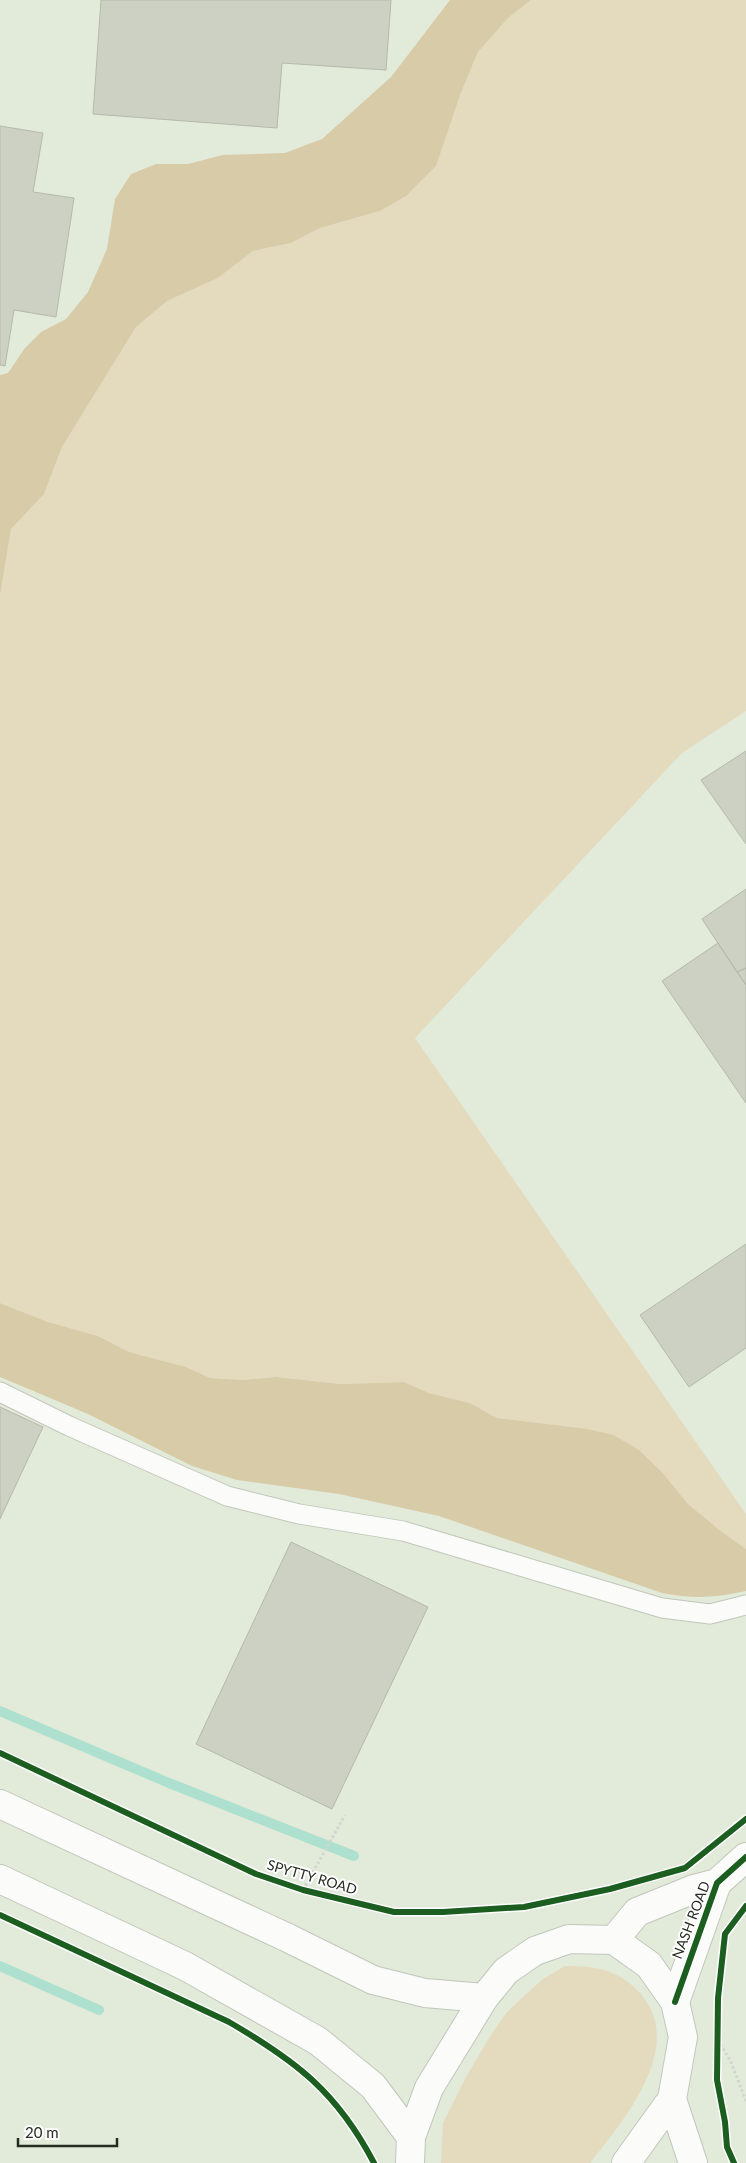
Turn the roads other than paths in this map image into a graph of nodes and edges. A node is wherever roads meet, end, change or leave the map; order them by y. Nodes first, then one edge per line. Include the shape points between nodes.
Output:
1 (0, 1392) edge
2 (746, 1605) edge
3 (0, 1804) edge
4 (746, 1857) edge
5 (0, 1879) edge
6 (717, 1883) junction
7 (614, 1940) junction
8 (484, 1998) junction
9 (675, 2002) junction
10 (672, 2100) junction
11 (410, 2150) edge
12 (626, 2163) edge
13 (693, 2163) edge

1 - 2 lane via 227,1496 299,1514 403,1532 662,1608 710,1614
3 - 8 main road via 373,1980 425,1993
4 - 6 main road, NASH ROAD
5 - 11 main road via 186,1966 318,2042 373,2086
6 - 7 main road, NASH ROAD via 637,1912
6 - 9 main road, NASH ROAD
7 - 8 main road via 569,1939 535,1951 506,1971
7 - 9 main road via 649,1965
8 - 11 main road via 430,2088
9 - 10 main road via 683,2037
10 - 12 main road
10 - 13 main road

